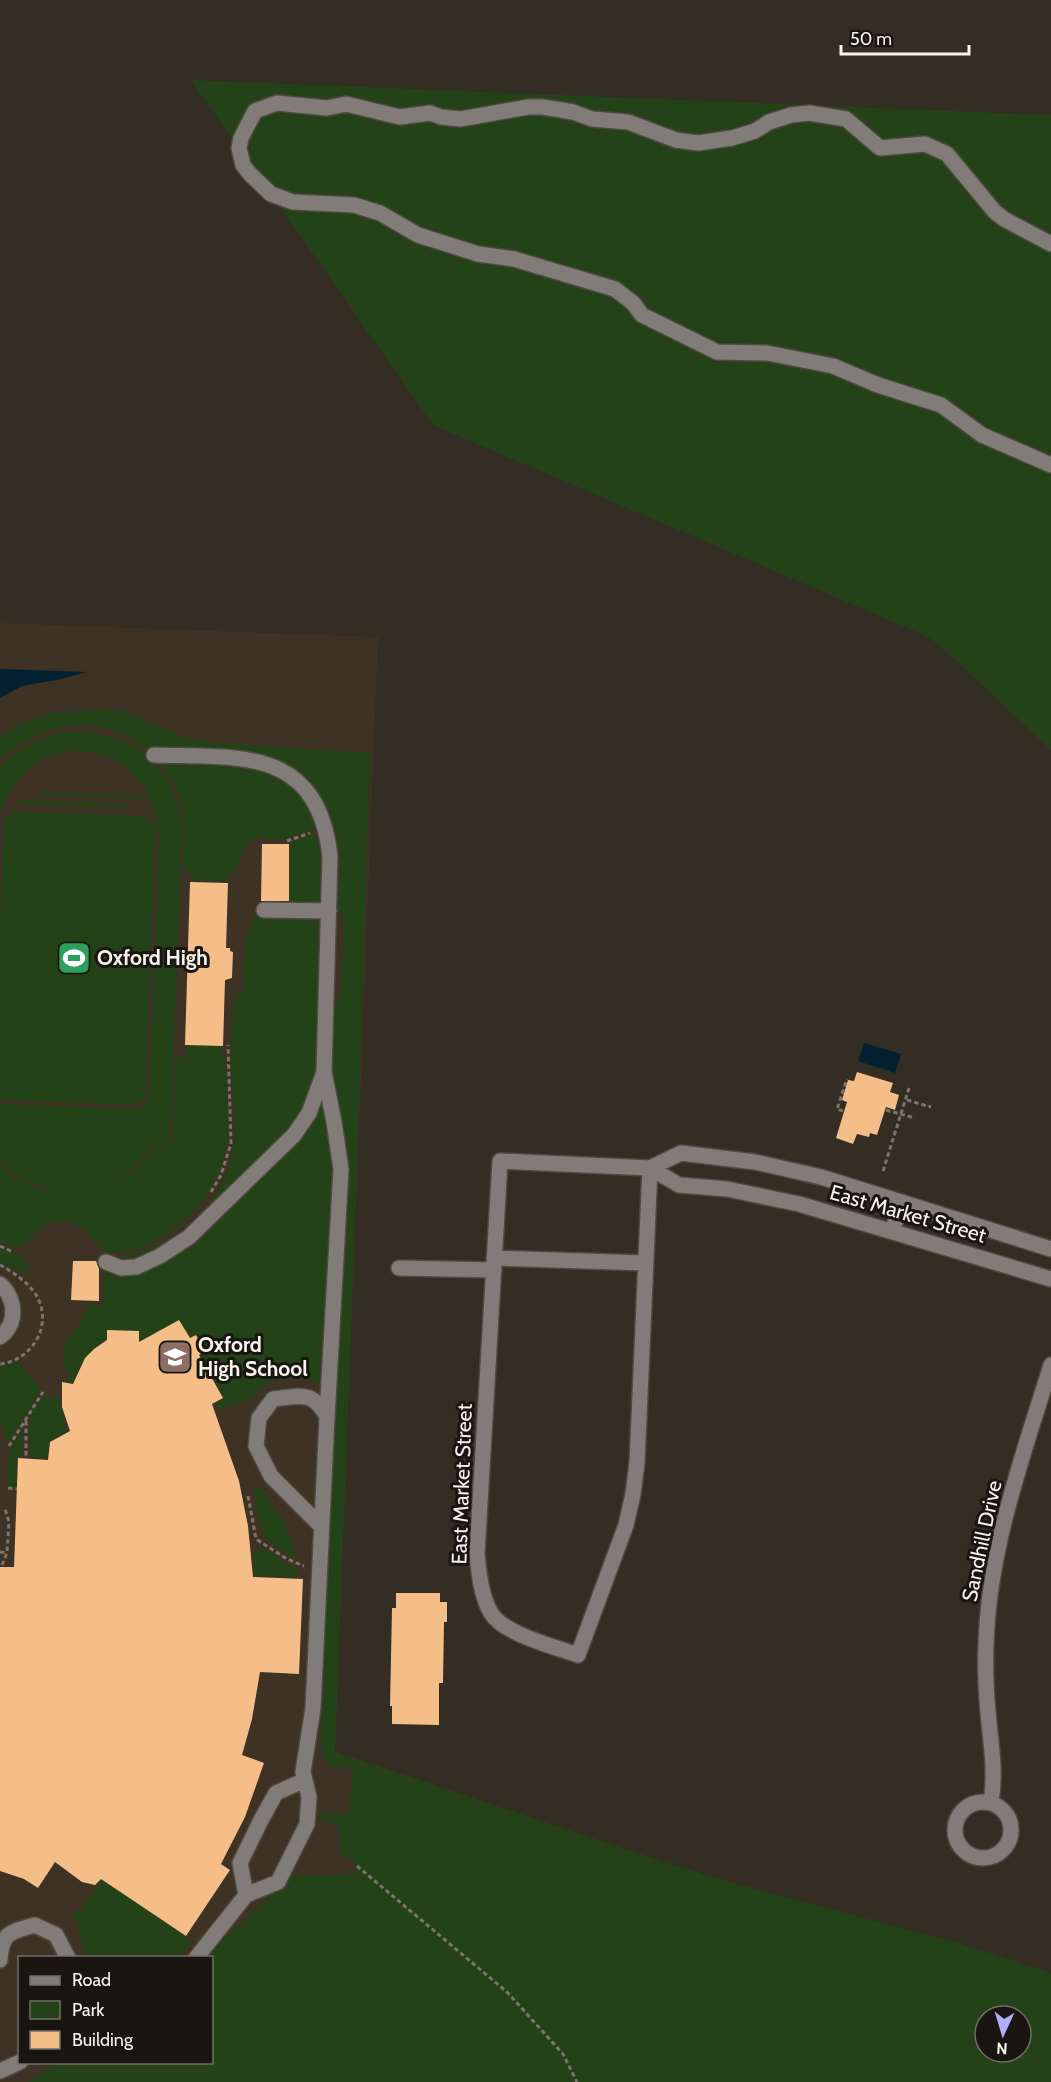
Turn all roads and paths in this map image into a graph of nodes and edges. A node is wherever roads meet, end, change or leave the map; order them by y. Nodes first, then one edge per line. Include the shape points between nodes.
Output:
1 (1051, 244) edge
2 (1051, 465) edge
3 (154, 755) dead end
4 (326, 828) junction
5 (287, 841) dead end
6 (264, 910) dead end
7 (329, 911) junction
8 (228, 1046) dead end
9 (324, 1072) junction
10 (847, 1079) dead end
11 (909, 1088) dead end
12 (906, 1099) junction
13 (931, 1107) dead end
14 (886, 1110) dead end
15 (843, 1111) dead end
16 (901, 1114) junction
17 (915, 1119) dead end
18 (650, 1168) junction
19 (882, 1172) dead end
20 (209, 1196) dead end
21 (902, 1202) junction
22 (892, 1231) junction
23 (0, 1246) edge
24 (1051, 1249) edge
25 (13, 1252) dead end
26 (106, 1262) dead end
27 (646, 1263) junction
28 (494, 1264) junction
29 (399, 1268) dead end
30 (1051, 1279) edge
31 (0, 1284) edge
32 (0, 1337) edge
33 (1051, 1365) edge
34 (43, 1392) dead end
35 (327, 1418) junction
36 (26, 1419) junction
37 (9, 1446) dead end
38 (26, 1456) dead end
39 (8, 1488) dead end
40 (16, 1489) dead end
41 (248, 1496) dead end
42 (5, 1509) dead end
43 (321, 1526) junction
44 (0, 1552) edge
45 (7, 1553) junction
46 (2, 1564) dead end
47 (304, 1566) dead end
48 (305, 1780) junction
49 (991, 1803) dead end
50 (357, 1866) dead end
51 (246, 1894) junction
52 (67, 1956) edge
53 (198, 1956) edge
54 (0, 1960) edge
55 (18, 2063) edge
56 (0, 2071) edge
57 (577, 2082) edge

1 - 2 street via 995,212 947,154 925,144 880,148 846,118 827,115 791,115 732,138 698,143 676,140 628,122 592,119 543,107 461,119 430,113 399,117 346,105 327,108 277,103 255,111 239,148 243,165 271,194 293,202 354,205 380,213 418,235 615,289 642,315 717,352 767,353 833,366 942,405 982,435
3 - 4 street via 245,758 274,765 298,781 318,806
4 - 5 path
4 - 7 street
6 - 7 street
7 - 9 street
8 - 20 path via 231,1143 221,1175
9 - 26 street via 309,1113 294,1135 189,1238 135,1267 121,1268
9 - 35 street via 341,1169
10 - 15 path via 837,1109
11 - 12 path
12 - 13 path
12 - 16 path
14 - 16 path
16 - 17 path
16 - 19 path
18 - 21 street, East Market Street via 681,1153 714,1156 792,1169
18 - 22 street, East Market Street via 680,1185 764,1196
18 - 27 street, East Market Street
18 - 28 street, East Market Street via 500,1161
21 - 22 street
21 - 24 street, East Market Street
22 - 30 street, East Market Street
23 - 25 path
27 - 28 street
27 - 28 street, East Market Street via 633,1494 626,1525 578,1655 515,1632 491,1614 481,1585 477,1554
28 - 29 street
31 - 32 street via 9,1294 13,1316
33 - 49 street, Sandhill Drive via 1005,1515 992,1575 986,1645 994,1779
34 - 36 path
35 - 43 street
35 - 43 street via 319,1403 303,1396 273,1399 259,1418 256,1446 271,1476
36 - 37 path
36 - 38 path
39 - 40 path
41 - 47 path via 256,1539
42 - 45 path via 9,1522
43 - 48 street via 313,1708
44 - 45 path
45 - 46 path
48 - 51 street via 276,1793 261,1820 240,1863
48 - 51 street via 309,1797 307,1824 278,1882
50 - 57 path via 507,1992 563,2054
51 - 53 street
52 - 54 street via 56,1935 35,1924 12,1931 1,1943
55 - 56 street

